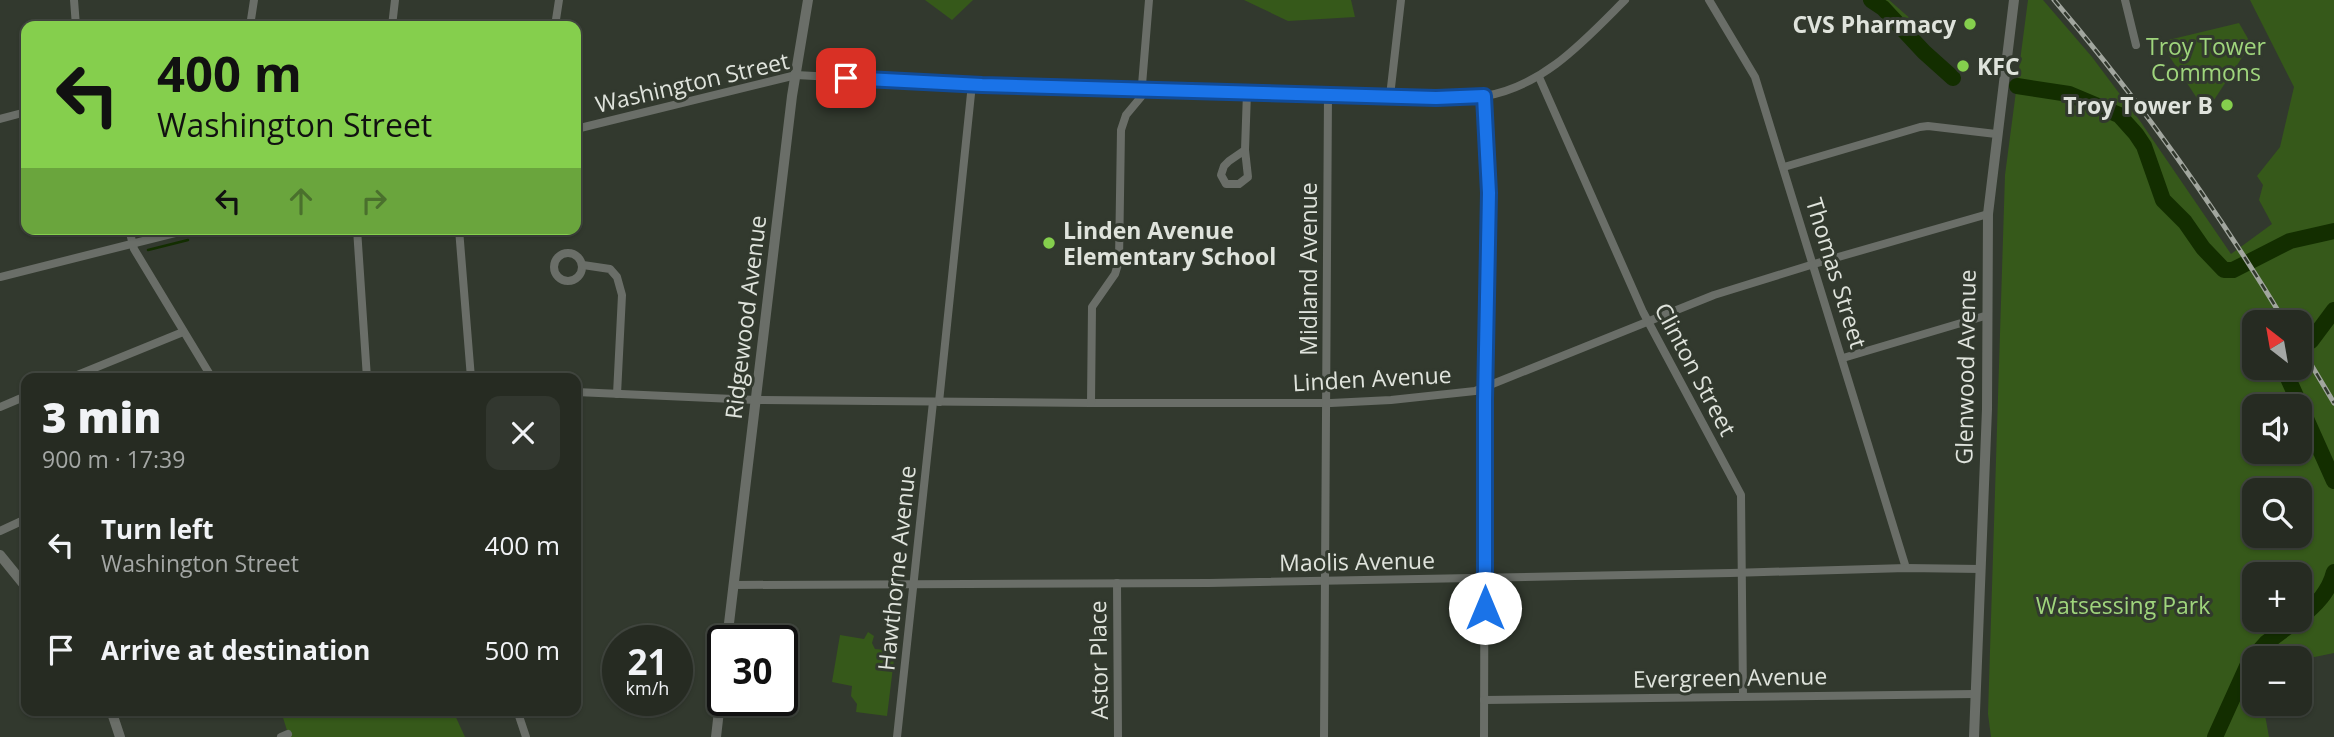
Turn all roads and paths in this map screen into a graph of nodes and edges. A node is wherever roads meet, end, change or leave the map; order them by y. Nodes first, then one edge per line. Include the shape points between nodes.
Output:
1 (74, 0) edge
2 (254, 0) edge
3 (395, 0) edge
4 (559, 0) edge
5 (808, 0) edge
6 (1149, 0) edge
7 (1401, 0) edge
8 (1625, 0) edge
9 (1709, 0) edge
10 (2014, 0) edge
11 (2125, 0) edge
12 (76, 21) edge
13 (251, 21) edge
14 (393, 21) edge
15 (556, 21) edge
16 (2136, 45) dead end
17 (796, 75) junction
18 (1539, 76) junction
19 (972, 85) junction
20 (1142, 89) junction
21 (1247, 92) junction
22 (1328, 94) junction
23 (1390, 96) junction
24 (1484, 96) junction
25 (21, 114) edge
26 (0, 120) edge
27 (581, 129) edge
28 (1996, 134) junction
29 (1245, 150) dead end
30 (1784, 167) junction
31 (1988, 215) junction
32 (131, 235) edge
33 (168, 235) edge
34 (357, 235) edge
35 (459, 235) edge
36 (133, 244) junction
37 (1814, 264) junction
38 (583, 265) dead end
39 (0, 277) edge
40 (1988, 315) junction
41 (1648, 321) junction
42 (183, 332) junction
43 (1843, 358) junction
44 (82, 373) edge
45 (209, 373) edge
46 (368, 373) edge
47 (471, 373) edge
48 (1485, 386) junction
49 (581, 392) edge
50 (617, 394) junction
51 (21, 398) edge
52 (756, 400) junction
53 (936, 402) junction
54 (1091, 403) junction
55 (1328, 403) junction
56 (0, 407) edge
57 (21, 521) edge
58 (0, 531) edge
59 (0, 555) edge
60 (1906, 568) junction
61 (1981, 569) junction
62 (1741, 573) junction
63 (1485, 578) junction
64 (21, 581) edge
65 (1324, 581) junction
66 (1117, 583) junction
67 (914, 584) junction
68 (733, 585) junction
69 (729, 625) edge
70 (1975, 694) junction
71 (1743, 696) junction
72 (1485, 701) junction
73 (113, 716) edge
74 (519, 716) edge
75 (718, 716) edge
76 (1975, 735) edge
77 (120, 737) edge
78 (526, 737) edge
79 (716, 737) edge
80 (897, 737) edge
81 (1118, 737) edge
82 (1324, 737) edge
83 (1484, 737) edge

1 - 12 street
2 - 13 street
3 - 14 street
4 - 15 street
5 - 17 street, Ridgewood Avenue
6 - 20 street
7 - 23 street
8 - 18 street, Washington Street via 1565,59
9 - 30 street, Thomas Street via 1755,77
10 - 28 street, Glenwood Avenue
11 - 16 street
17 - 19 street, Washington Street
17 - 27 street, Washington Street
17 - 52 street, Ridgewood Avenue
18 - 24 street, Washington Street
18 - 41 street, Clinton Street
19 - 20 street, Washington Street
19 - 53 street, Hawthorne Avenue
20 - 21 street, Washington Street
20 - 54 street via 1122,130 1119,261 1092,307
21 - 22 street, Washington Street
21 - 29 street
22 - 23 street, Washington Street
22 - 55 street, Midland Avenue
23 - 24 street, Washington Street
24 - 48 street via 1489,193
25 - 26 street
28 - 30 street via 1920,127
28 - 31 street, Glenwood Avenue
30 - 37 street, Thomas Street
31 - 37 street, Linden Avenue
31 - 40 street, Glenwood Avenue
32 - 36 street
33 - 36 street
34 - 46 street
35 - 47 street
36 - 39 street
36 - 42 street
37 - 41 street, Linden Avenue
37 - 43 street, Thomas Street
38 - 50 street via 610,269 622,295
40 - 43 street
40 - 61 street, Glenwood Avenue
41 - 48 street, Linden Avenue
41 - 62 street, Clinton Street via 1741,495
42 - 44 street
42 - 45 street
43 - 60 street, Thomas Street
48 - 55 street, Linden Avenue via 1475,391
48 - 63 street
49 - 50 street, Linden Avenue
50 - 52 street, Linden Avenue
51 - 56 street
52 - 53 street, Linden Avenue
52 - 68 street, Ridgewood Avenue
53 - 54 street, Linden Avenue
53 - 67 street, Hawthorne Avenue
54 - 55 street, Linden Avenue
55 - 65 street, Midland Avenue
57 - 58 street
59 - 64 street
60 - 61 street, Maolis Avenue
60 - 62 street, Maolis Avenue
61 - 70 street, Glenwood Avenue
62 - 63 street, Maolis Avenue
62 - 71 street, Clinton Street
63 - 65 street, Maolis Avenue
63 - 72 street
65 - 66 street, Maolis Avenue
65 - 82 street, Midland Avenue
66 - 67 street, Maolis Avenue
66 - 81 street, Astor Place
67 - 68 street, Maolis Avenue
67 - 80 street, Hawthorne Avenue
68 - 69 street, Ridgewood Avenue
70 - 71 street, Evergreen Avenue
70 - 76 street, Glenwood Avenue
71 - 72 street, Evergreen Avenue
72 - 83 street
73 - 77 street
74 - 78 street
75 - 79 street

